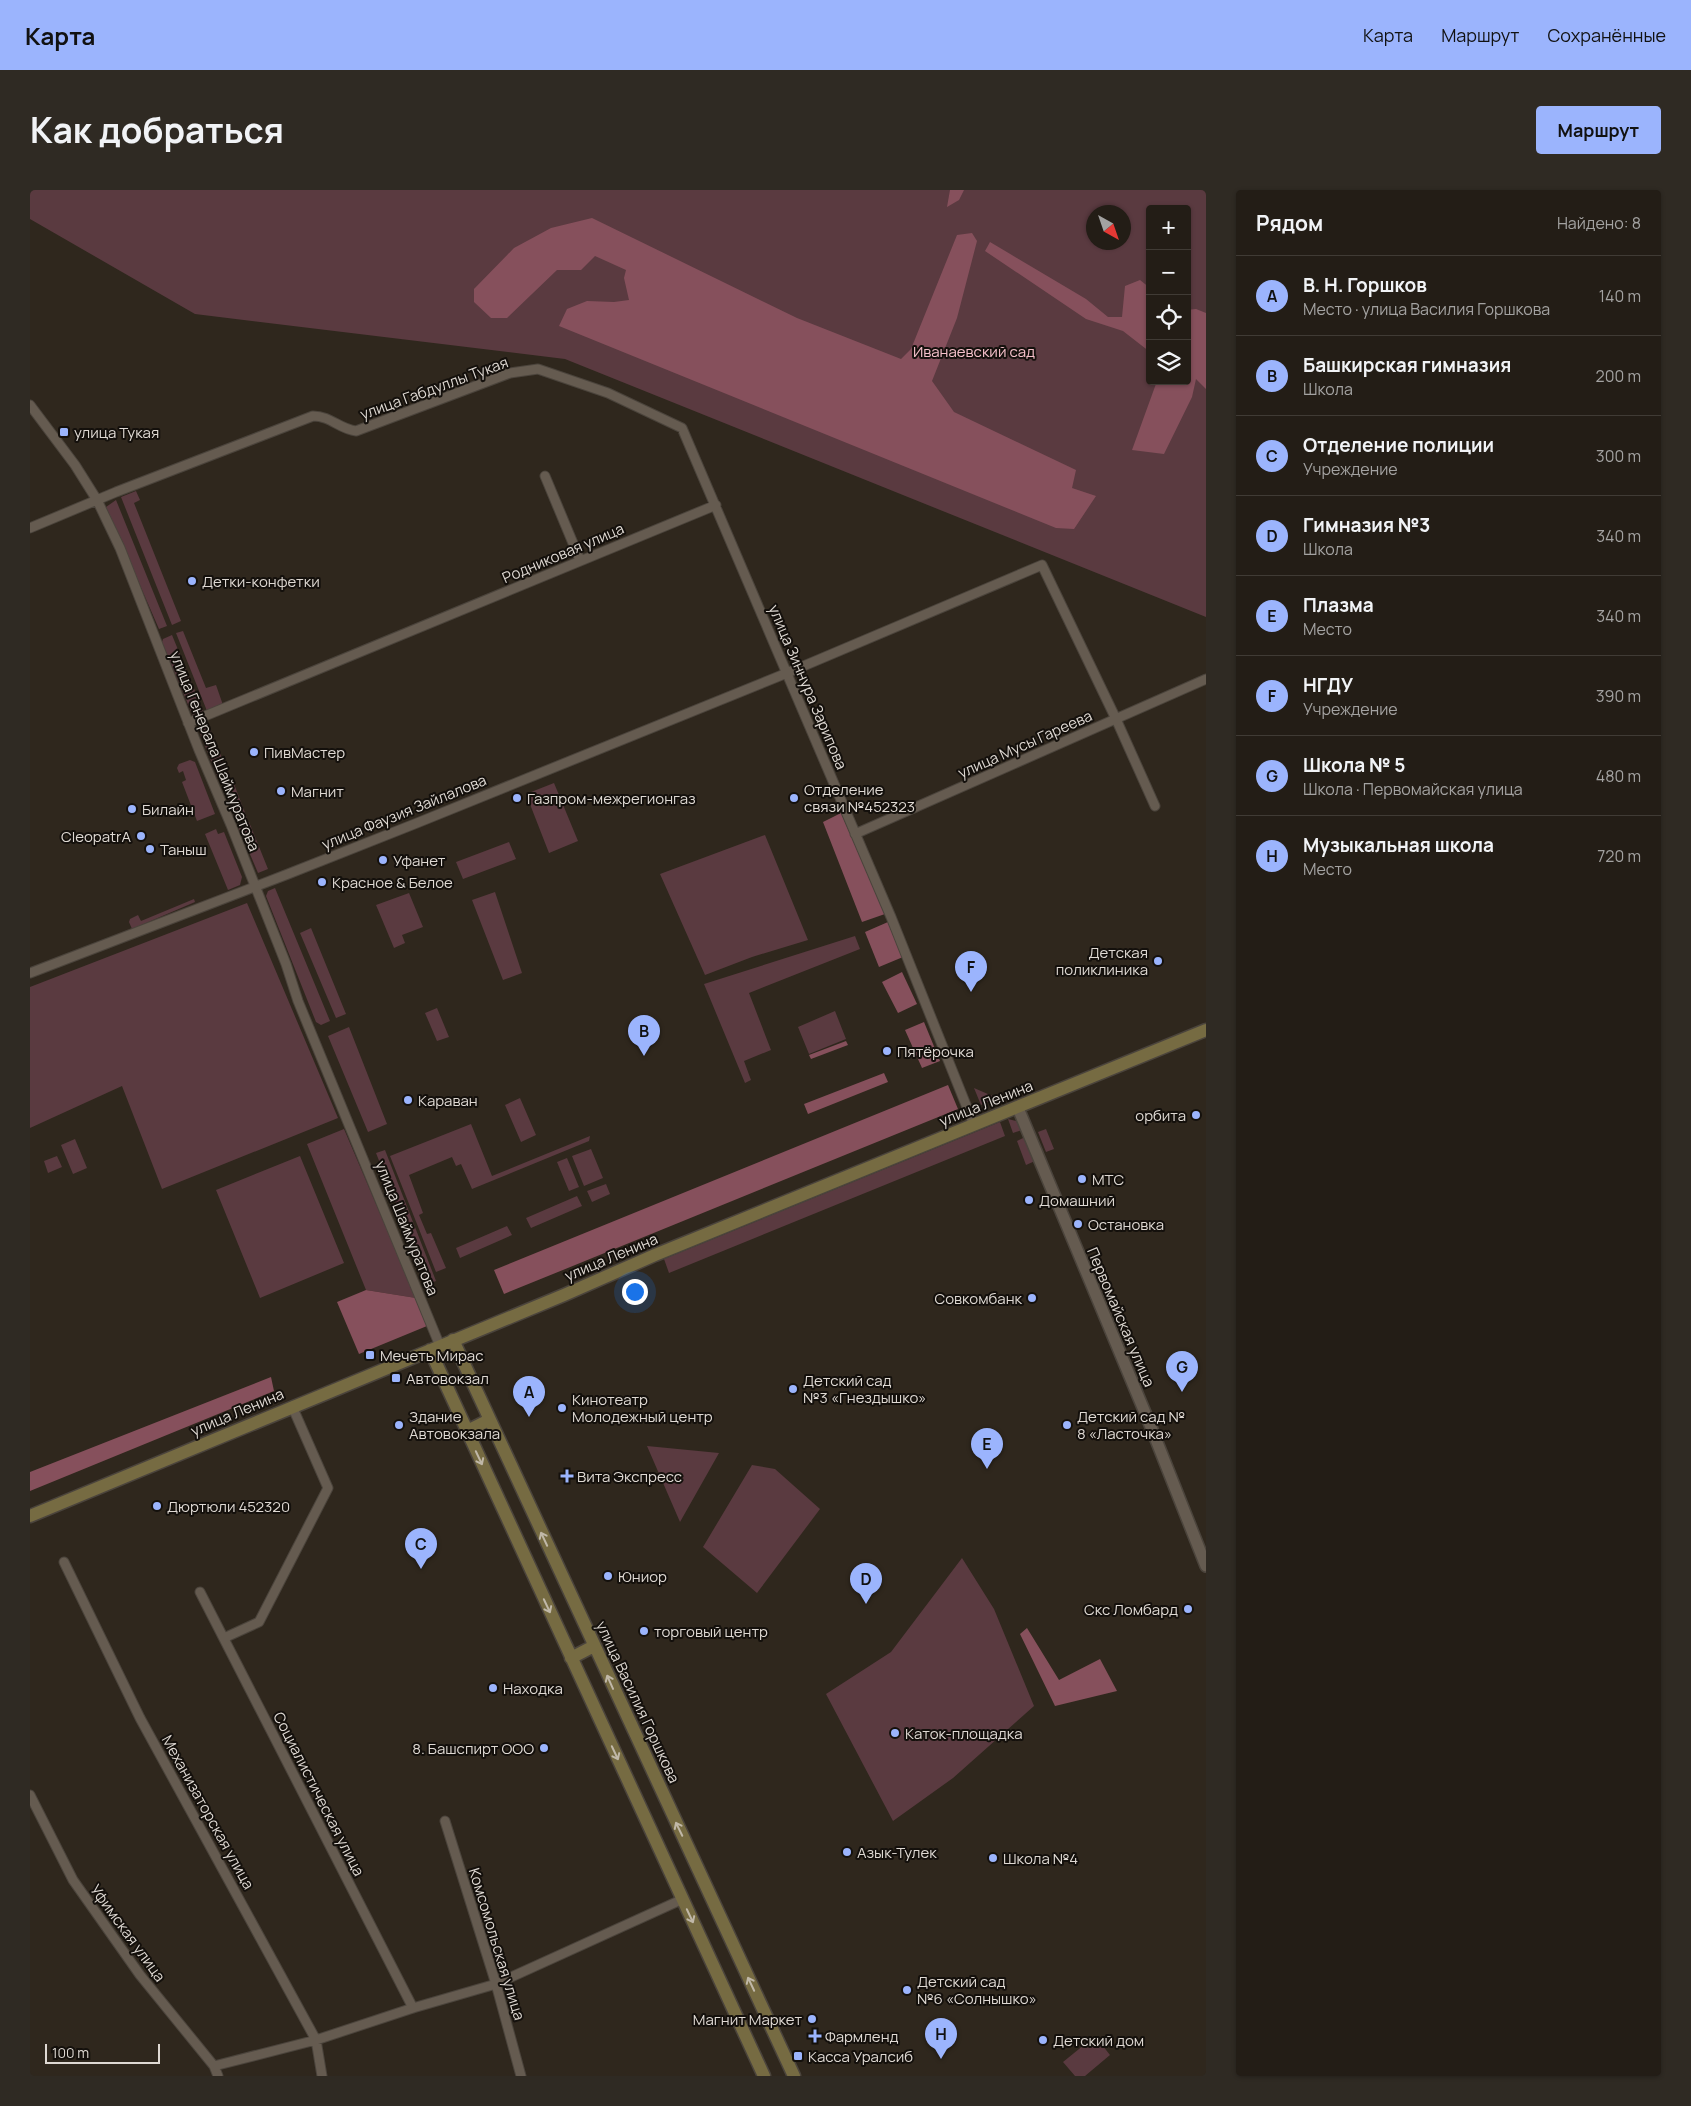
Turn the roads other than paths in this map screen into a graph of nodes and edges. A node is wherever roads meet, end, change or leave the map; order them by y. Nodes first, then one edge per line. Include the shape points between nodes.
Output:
1 (30, 405) edge
2 (682, 428) joint
3 (545, 476) dead end
4 (98, 500) junction
5 (716, 505) junction
6 (30, 528) edge
7 (580, 560) junction
8 (787, 673) junction
9 (1206, 679) edge
10 (1116, 719) junction
11 (188, 723) junction
12 (1155, 806) dead end
13 (855, 834) junction
14 (255, 886) junction
15 (30, 973) edge
16 (1206, 1030) edge
17 (1018, 1108) junction
18 (348, 1121) joint
19 (974, 1125) junction
20 (453, 1340) junction
21 (435, 1348) junction
22 (292, 1406) junction
23 (488, 1420) junction
24 (467, 1431) junction
25 (30, 1516) edge
26 (64, 1562) dead end
27 (1206, 1566) edge
28 (200, 1592) dead end
29 (224, 1638) junction
30 (594, 1646) junction
31 (571, 1658) junction
32 (30, 1795) edge
33 (445, 1821) dead end
34 (682, 1899) junction
35 (496, 1984) junction
36 (413, 2008) junction
37 (316, 2040) junction
38 (214, 2066) junction
39 (218, 2076) edge
40 (322, 2076) edge
41 (521, 2076) edge
42 (764, 2076) edge
43 (794, 2076) edge

1 - 4 street, улица Генерала Шаймуратова
2 - 4 street, улица Габдуллы Тукая via 608,393 538,369 510,373 356,431 346,430 324,416 313,416
2 - 5 street, улица Зиннура Зарипова
3 - 7 street
4 - 6 street, улица Габдуллы Тукая
4 - 11 street, улица Генерала Шаймуратова
5 - 7 street, Родниковая улица
5 - 8 street, улица Зиннура Зарипова
7 - 11 street, Родниковая улица
8 - 10 street, улица Фаузия Зайлалова via 1042,565
8 - 13 street, улица Зиннура Зарипова
8 - 14 street, улица Фаузия Зайлалова
9 - 10 street, улица Мусы Гареева
10 - 12 street
10 - 13 street, улица Мусы Гареева
11 - 14 street, улица Генерала Шаймуратова
13 - 19 street, улица Зиннура Зарипова
14 - 15 street, улица Фаузия Зайлалова
14 - 18 street, улица Генерала Шаймуратова
16 - 17 main road, улица Ленина
17 - 19 main road, улица Ленина
17 - 27 street, Первомайская улица
18 - 21 street, улица Шаймуратова
19 - 20 main road, улица Ленина
20 - 21 main road, улица Ленина
20 - 23 main road, улица Василия Горшкова
21 - 22 main road, улица Ленина
21 - 24 main road
22 - 25 main road, улица Ленина
22 - 29 street via 328,1488 259,1622
23 - 24 main road
30 -> 23 main road, улица Василия Горшкова
24 -> 31 main road
26 - 37 street, Механизаторская улица via 140,1718
28 - 29 street, Социалистическая улица
29 - 36 street, Социалистическая улица
30 - 31 main road
43 -> 30 main road, улица Василия Горшкова
31 -> 34 main road
32 - 38 street, Уфимская улица via 73,1880 140,1975
33 - 35 street, Комсомольская улица
34 - 35 street
34 -> 42 main road
35 - 36 street
35 - 41 street, Комсомольская улица
36 - 37 street
37 - 38 street
37 - 40 street, Механизаторская улица
38 - 39 street, Уфимская улица

